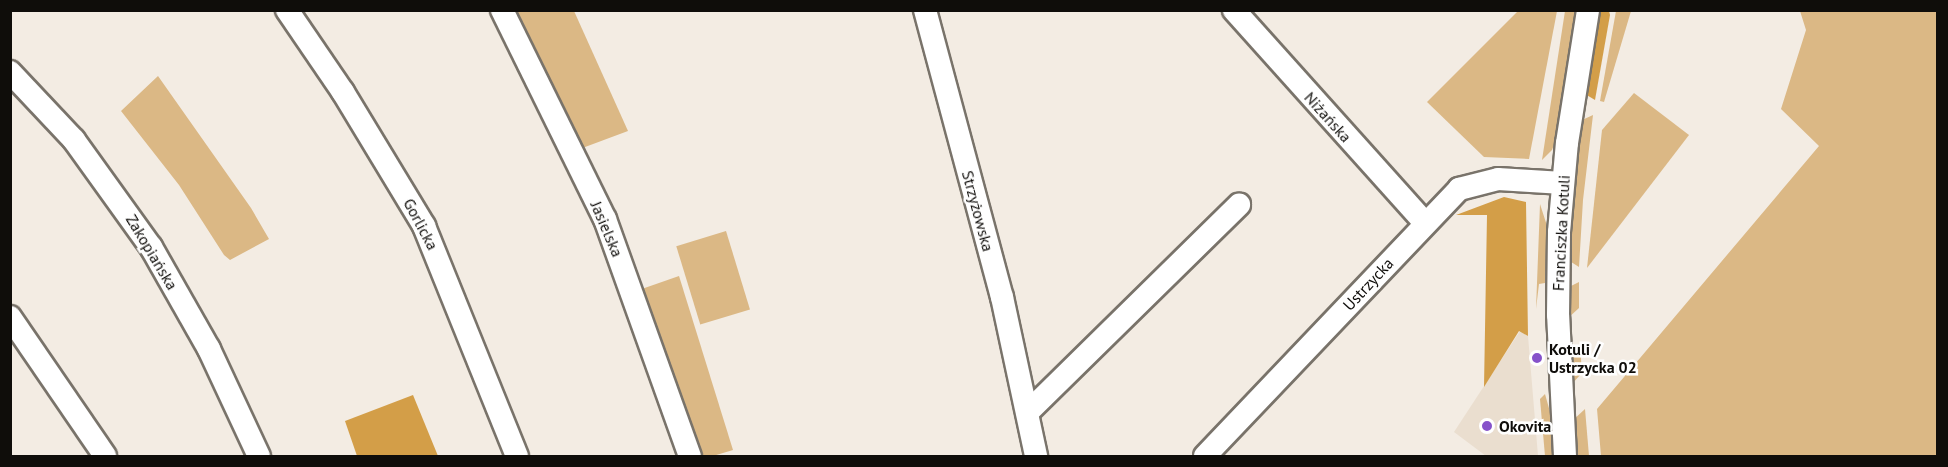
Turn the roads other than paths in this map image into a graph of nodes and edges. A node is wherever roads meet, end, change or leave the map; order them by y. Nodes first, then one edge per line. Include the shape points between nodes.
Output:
1 (286, 10) edge
2 (502, 10) edge
3 (925, 10) edge
4 (1234, 10) edge
5 (1588, 10) edge
6 (10, 72) edge
7 (1563, 183) junction
8 (1239, 205) dead end
9 (1425, 222) junction
10 (10, 317) edge
11 (1028, 412) junction
12 (105, 456) edge
13 (259, 456) edge
14 (517, 456) edge
15 (690, 456) edge
16 (1036, 456) edge
17 (1205, 456) edge
18 (1565, 456) edge

1 - 14 street, Gorlicka via 348,101 424,226
2 - 15 street, Jasielska via 605,219
3 - 11 street, Strzyżowska via 1002,297
4 - 9 street, Niżańska
5 - 7 street, Franciszka Kotuli
6 - 13 street, Zakopiańska via 74,140 151,247 209,349
7 - 9 street, Ustrzycka via 1512,179 1470,183
7 - 18 street, Franciszka Kotuli via 1558,315
8 - 11 street
9 - 17 street, Ustrzycka
10 - 12 street
11 - 16 street, Strzyżowska

